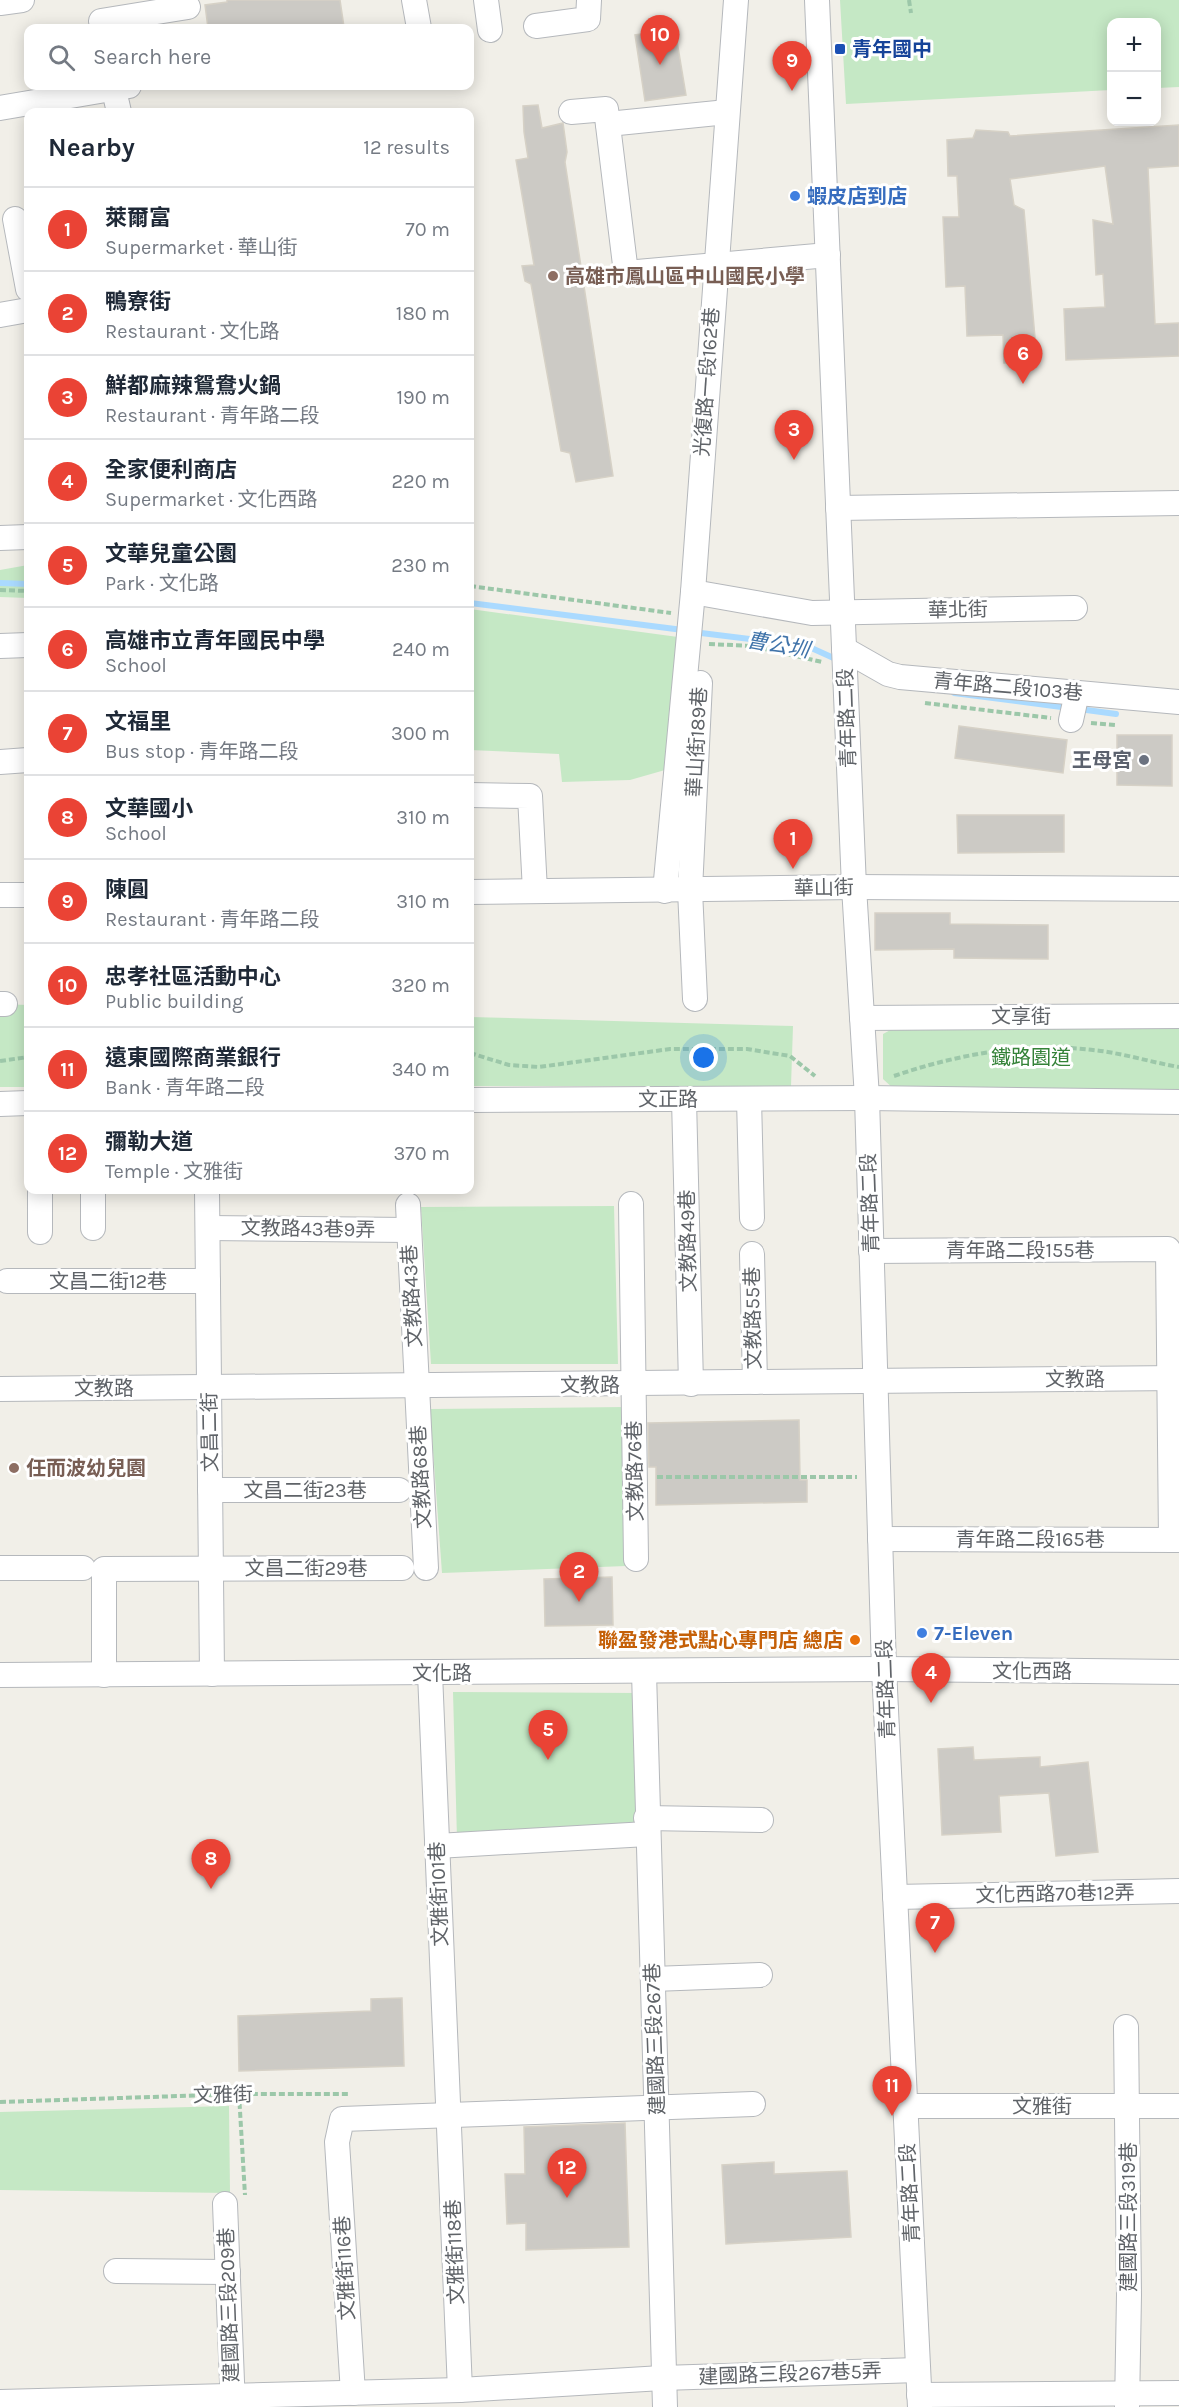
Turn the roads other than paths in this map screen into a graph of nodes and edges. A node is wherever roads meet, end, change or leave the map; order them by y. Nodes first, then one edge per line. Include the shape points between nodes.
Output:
1 (22, 0) edge
2 (414, 0) edge
3 (486, 0) edge
4 (589, 0) edge
5 (736, 0) edge
6 (817, 0) edge
7 (0, 3) edge
8 (188, 7) dead end
9 (100, 17) edge
10 (417, 24) edge
11 (536, 26) dead end
12 (490, 30) dead end
13 (97, 90) edge
14 (118, 90) edge
15 (0, 108) edge
16 (119, 108) edge
17 (571, 112) dead end
18 (727, 112) junction
19 (608, 124) junction
20 (15, 219) dead end
21 (828, 255) junction
22 (715, 265) junction
23 (24, 267) edge
24 (24, 311) edge
25 (0, 315) edge
26 (1179, 503) edge
27 (838, 508) junction
28 (24, 537) edge
29 (0, 538) edge
30 (1075, 608) dead end
31 (842, 613) junction
32 (697, 621) junction
33 (24, 645) edge
34 (0, 646) edge
35 (844, 660) junction
36 (1077, 693) junction
37 (1179, 702) edge
38 (1071, 720) dead end
39 (24, 760) edge
40 (0, 762) edge
41 (474, 795) edge
42 (854, 887) junction
43 (1179, 889) edge
44 (690, 890) junction
45 (535, 891) junction
46 (665, 891) junction
47 (474, 892) edge
48 (0, 895) edge
49 (24, 895) edge
50 (695, 999) dead end
51 (1179, 1016) edge
52 (862, 1018) junction
53 (867, 1098) junction
54 (684, 1099) junction
55 (749, 1099) junction
56 (474, 1100) edge
57 (1179, 1102) edge
58 (0, 1104) edge
59 (24, 1104) edge
60 (40, 1194) edge
61 (93, 1194) edge
62 (207, 1194) edge
63 (631, 1204) dead end
64 (408, 1205) dead end
65 (752, 1218) dead end
66 (93, 1228) dead end
67 (208, 1228) junction
68 (409, 1230) junction
69 (40, 1232) dead end
70 (872, 1251) junction
71 (752, 1254) dead end
72 (7, 1281) dead end
73 (208, 1281) junction
74 (1174, 1378) edge
75 (875, 1380) junction
76 (755, 1382) junction
77 (691, 1383) junction
78 (634, 1384) junction
79 (417, 1386) junction
80 (209, 1387) junction
81 (0, 1389) edge
82 (210, 1490) junction
83 (399, 1490) dead end
84 (880, 1539) junction
85 (1175, 1540) edge
86 (636, 1558) dead end
87 (0, 1568) edge
88 (83, 1568) dead end
89 (211, 1568) junction
90 (402, 1568) dead end
91 (426, 1568) dead end
92 (884, 1669) junction
93 (644, 1672) junction
94 (1179, 1672) edge
95 (430, 1673) junction
96 (212, 1674) junction
97 (0, 1675) edge
98 (104, 1675) junction
99 (761, 1820) dead end
100 (646, 1826) junction
101 (437, 1846) junction
102 (1179, 1891) edge
103 (895, 1897) junction
104 (760, 1975) dead end
105 (653, 1979) junction
106 (1125, 2027) dead end
107 (753, 2104) dead end
108 (906, 2106) junction
109 (1127, 2106) junction
110 (1179, 2106) edge
111 (657, 2108) junction
112 (449, 2114) junction
113 (225, 2204) road end
114 (116, 2271) dead end
115 (228, 2272) junction
116 (918, 2370) junction
117 (662, 2378) junction
118 (352, 2393) junction
119 (1179, 2393) edge
120 (456, 2398) edge
121 (1127, 2400) edge
122 (920, 2401) edge
123 (0, 2402) edge
124 (232, 2402) edge
125 (665, 2407) edge

1 - 7 street
2 - 10 street
3 - 12 street
4 - 11 street via 588,19
5 - 18 street, 光復路一段162巷
6 - 21 street, 青年路二段
8 - 9 street
13 - 15 street
14 - 16 street
17 - 19 street via 606,109
18 - 19 street
18 - 22 street, 光復路一段162巷
19 - 22 street via 626,273
20 - 23 street
21 - 22 street
21 - 27 street, 青年路二段
22 - 32 street, 光復路一段162巷
24 - 25 street
26 - 27 street
27 - 31 street, 青年路二段
28 - 29 street
30 - 31 street, 華北街
31 - 32 street, 華北街
31 - 35 street, 青年路二段
32 - 44 street, 華山街189巷
32 - 46 street
33 - 34 street
35 - 36 street, 青年路二段103巷 via 900,677
35 - 42 street, 青年路二段
36 - 37 street, 青年路二段103巷
36 - 38 street
39 - 40 street
41 - 45 street via 530,796
42 - 43 street, 華山街
42 - 44 street, 華山街
42 - 52 street, 青年路二段
44 - 46 street, 華山街
44 - 50 street, 華山街189巷
45 - 46 street, 華山街
45 - 47 street, 華山街
48 - 49 street
51 - 52 street, 文享街
52 - 53 street, 青年路二段
53 - 55 street, 文正路
53 - 57 street
53 - 70 street, 青年路二段
54 - 55 street, 文正路
54 - 56 street, 文正路
54 - 77 street, 文教路49巷
55 - 65 street
58 - 59 street
60 - 69 street
61 - 66 street
62 - 67 street, 文昌二街
63 - 78 street, 文教路76巷
64 - 68 street, 文教路43巷
67 - 68 street, 文教路43巷9弄
67 - 73 street, 文昌二街
68 - 79 street, 文教路43巷
70 - 74 street, 青年路二段155巷 via 1168,1249
70 - 75 street, 青年路二段
71 - 76 street, 文教路55巷
72 - 73 street, 文昌二街12巷
73 - 80 street, 文昌二街
74 - 75 street, 文教路
74 - 85 street
75 - 76 street, 文教路
75 - 84 street, 青年路二段
76 - 77 street, 文教路
77 - 78 street, 文教路
78 - 79 street, 文教路
78 - 86 street, 文教路76巷
79 - 80 street, 文教路
79 - 91 street, 文教路68巷
80 - 81 street, 文教路
80 - 82 street, 文昌二街
82 - 83 street, 文昌二街23巷
82 - 89 street, 文昌二街
84 - 85 street, 青年路二段165巷
84 - 92 street, 青年路二段
87 - 88 street
89 - 90 street, 文昌二街29巷
89 - 96 street, 文昌二街
89 - 98 street, 文昌二街29巷 via 104,1569
92 - 93 street, 文化路
92 - 94 street, 文化西路
92 - 103 street, 青年路二段
93 - 95 street, 文化路
93 - 100 street, 建國路三段267巷
95 - 96 street, 文化路
95 - 101 street, 文雅街101巷
96 - 98 street, 文化路
97 - 98 street, 文化路
99 - 100 street
100 - 101 street
100 - 105 street, 建國路三段267巷
101 - 112 street, 文雅街101巷
102 - 103 street, 文化西路70巷12弄
103 - 108 street, 青年路二段
104 - 105 street
105 - 111 street, 建國路三段267巷
106 - 109 street, 建國路三段319巷
107 - 111 street
108 - 109 street, 文雅街
108 - 116 street, 青年路二段
109 - 110 street, 文雅街
109 - 121 street, 建國路三段319巷
111 - 112 street
111 - 117 street, 建國路三段267巷
112 - 118 street, 文雅街116巷 via 342,2119 337,2142
112 - 120 street, 文雅街118巷
113 - 115 street, 建國路三段209巷
114 - 115 street
115 - 124 street, 建國路三段209巷
116 - 117 street, 建國路三段267巷5弄
116 - 122 street, 青年路二段
117 - 120 street, 建國路三段267巷5弄
117 - 125 street, 建國路三段267巷
118 - 120 street, 建國路三段267巷5弄
118 - 124 street, 建國路三段267巷5弄
119 - 121 street
121 - 122 street
123 - 124 street, 建國路三段267巷5弄

